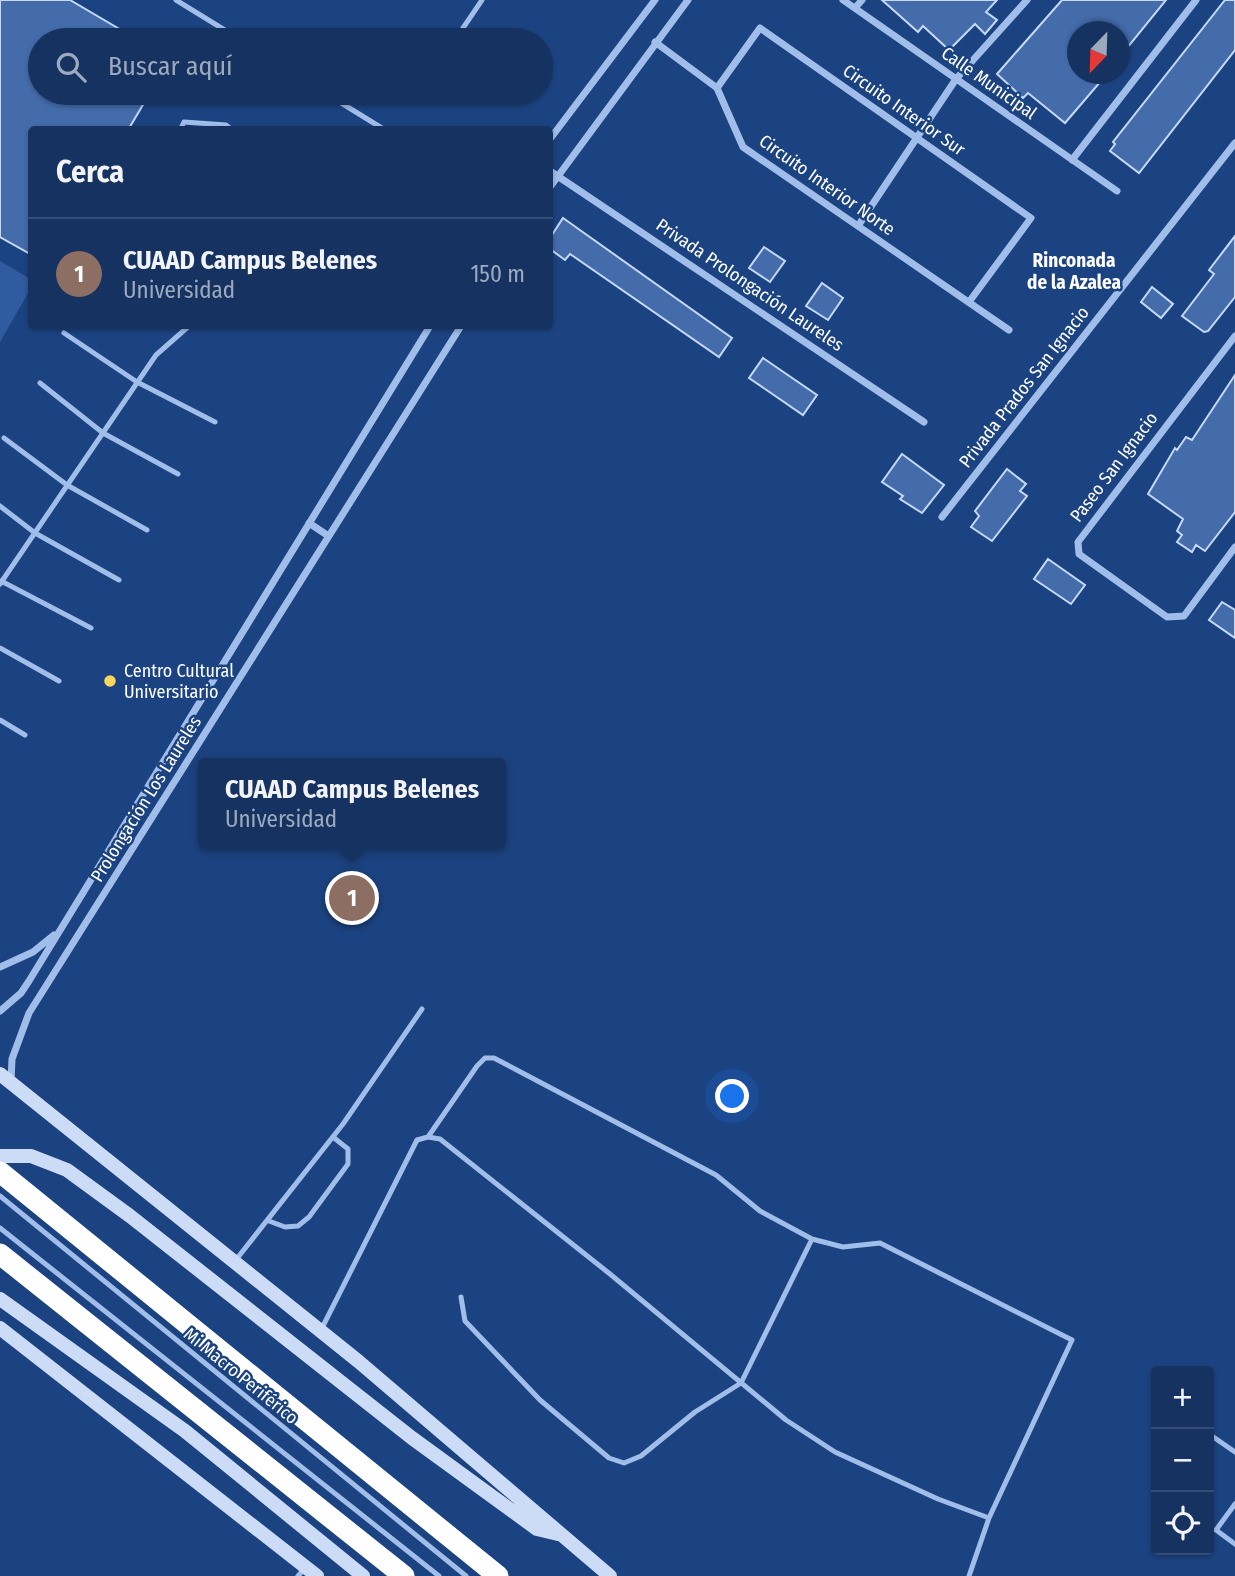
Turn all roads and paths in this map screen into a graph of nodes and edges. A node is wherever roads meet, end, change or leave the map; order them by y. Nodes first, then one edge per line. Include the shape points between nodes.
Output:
1 (176, 0) edge
2 (482, 0) edge
3 (655, 0) edge
4 (688, 0) edge
5 (843, 0) edge
6 (862, 0) edge
7 (1027, 0) edge
8 (1196, 0) edge
9 (855, 8) junction
10 (222, 28) edge
11 (463, 28) dead end
12 (655, 42) junction
13 (956, 79) junction
14 (717, 88) junction
15 (345, 105) edge
16 (182, 126) edge
17 (213, 126) edge
18 (379, 126) edge
19 (553, 135) edge
20 (916, 138) junction
21 (1235, 143) edge
22 (1072, 160) junction
23 (553, 173) edge
24 (1117, 191) dead end
25 (858, 226) junction
26 (969, 302) junction
27 (186, 329) edge
28 (427, 329) edge
29 (459, 329) edge
30 (1009, 330) dead end
31 (64, 333) dead end
32 (1235, 336) edge
33 (137, 382) junction
34 (40, 383) dead end
35 (215, 422) dead end
36 (924, 422) dead end
37 (103, 433) junction
38 (4, 438) dead end
39 (178, 474) dead end
40 (67, 485) junction
41 (0, 506) edge
42 (942, 517) dead end
43 (309, 523) junction
44 (147, 530) dead end
45 (35, 533) junction
46 (327, 535) junction
47 (1235, 547) edge
48 (119, 580) dead end
49 (1, 582) edge
50 (92, 628) dead end
51 (0, 648) edge
52 (59, 681) dead end
53 (0, 720) edge
54 (25, 735) dead end
55 (60, 930) junction
56 (0, 967) edge
57 (29, 981) junction
58 (44, 990) junction
59 (422, 1009) dead end
60 (0, 1011) edge
61 (6, 1078) edge
62 (332, 1137) junction
63 (428, 1137) junction
64 (0, 1156) edge
65 (0, 1172) edge
66 (0, 1196) edge
67 (269, 1221) junction
68 (0, 1228) edge
69 (812, 1239) junction
70 (0, 1254) edge
71 (235, 1261) junction
72 (461, 1297) dead end
73 (0, 1299) edge
74 (0, 1328) edge
75 (321, 1331) junction
76 (741, 1383) junction
77 (1214, 1437) edge
78 (1235, 1452) edge
79 (1235, 1504) edge
80 (989, 1518) junction
81 (563, 1536) junction
82 (1235, 1544) edge
83 (307, 1573) edge
84 (363, 1576) edge
85 (404, 1576) edge
86 (439, 1576) edge
87 (466, 1576) edge
88 (498, 1576) edge
89 (610, 1576) edge
90 (969, 1576) edge

1 - 10 lane
2 - 11 lane
3 - 19 street
4 - 12 street
5 - 9 street, Calle Municipal
6 - 9 street
7 - 13 street
8 - 22 street
9 - 13 street, Calle Municipal
12 - 14 street, Circuito Interior Norte
12 - 23 street
13 - 20 street
13 - 22 street, Calle Municipal
14 - 20 street, Circuito Interior Sur via 760,28
14 - 25 street, Circuito Interior Norte via 743,147
15 - 18 lane
16 - 17 lane via 184,122
20 - 25 street
20 - 26 street, Circuito Interior Sur via 1031,218
21 - 42 street, Privada Prados San Ignacio
22 - 24 street, Calle Municipal
23 - 36 street, Privada Prolongación Laureles
25 - 26 street, Circuito Interior Norte
26 - 30 street, Circuito Interior Norte
27 - 33 lane via 156,355
28 - 43 street, Prolongación Los Laureles
29 - 46 street, Prolongación Los Laureles
31 - 33 lane
32 - 47 street, Paseo San Ignacio via 1078,542 1079,554 1167,617 1184,616
33 - 35 lane
33 - 37 lane
34 - 37 lane
37 - 39 lane
37 - 40 lane
38 - 40 lane
40 - 44 lane
40 - 45 lane
41 - 45 lane
43 - 46 street
43 - 55 street, Prolongación Los Laureles
45 - 48 lane
45 - 49 lane
46 - 58 street, Prolongación Los Laureles
49 - 50 lane
51 - 52 lane
53 - 54 lane
55 - 56 street via 33,952
55 - 57 street, Prolongación Los Laureles
57 - 58 street
57 - 60 street, Prolongación Los Laureles
58 - 61 street, Prolongación Los Laureles via 19,1036
59 - 62 lane
61 - 71 main road
62 - 67 lane
62 - 67 lane via 348,1149 348,1164 309,1217 298,1226
63 - 69 lane via 477,1066 485,1058 494,1058 716,1175 760,1211
63 - 75 lane via 417,1140
63 - 76 lane via 440,1139
64 - 81 main road via 31,1156 67,1170 496,1500 537,1529
65 - 88 highway
66 - 87 lane, Mi Macro Periférico
67 - 71 lane
68 - 86 lane, Mi Macro Periférico
69 - 76 lane
69 - 80 lane via 843,1247 880,1243 1072,1340
70 - 85 highway
71 - 75 main road
72 - 76 lane via 465,1321 478,1335 541,1400 615,1461 624,1463 641,1456 695,1412
73 - 84 main road via 185,1431
74 - 83 main road
75 - 81 main road
76 - 80 lane via 835,1452
77 - 78 lane
79 - 82 lane via 1216,1530
80 - 90 lane
81 - 89 main road

